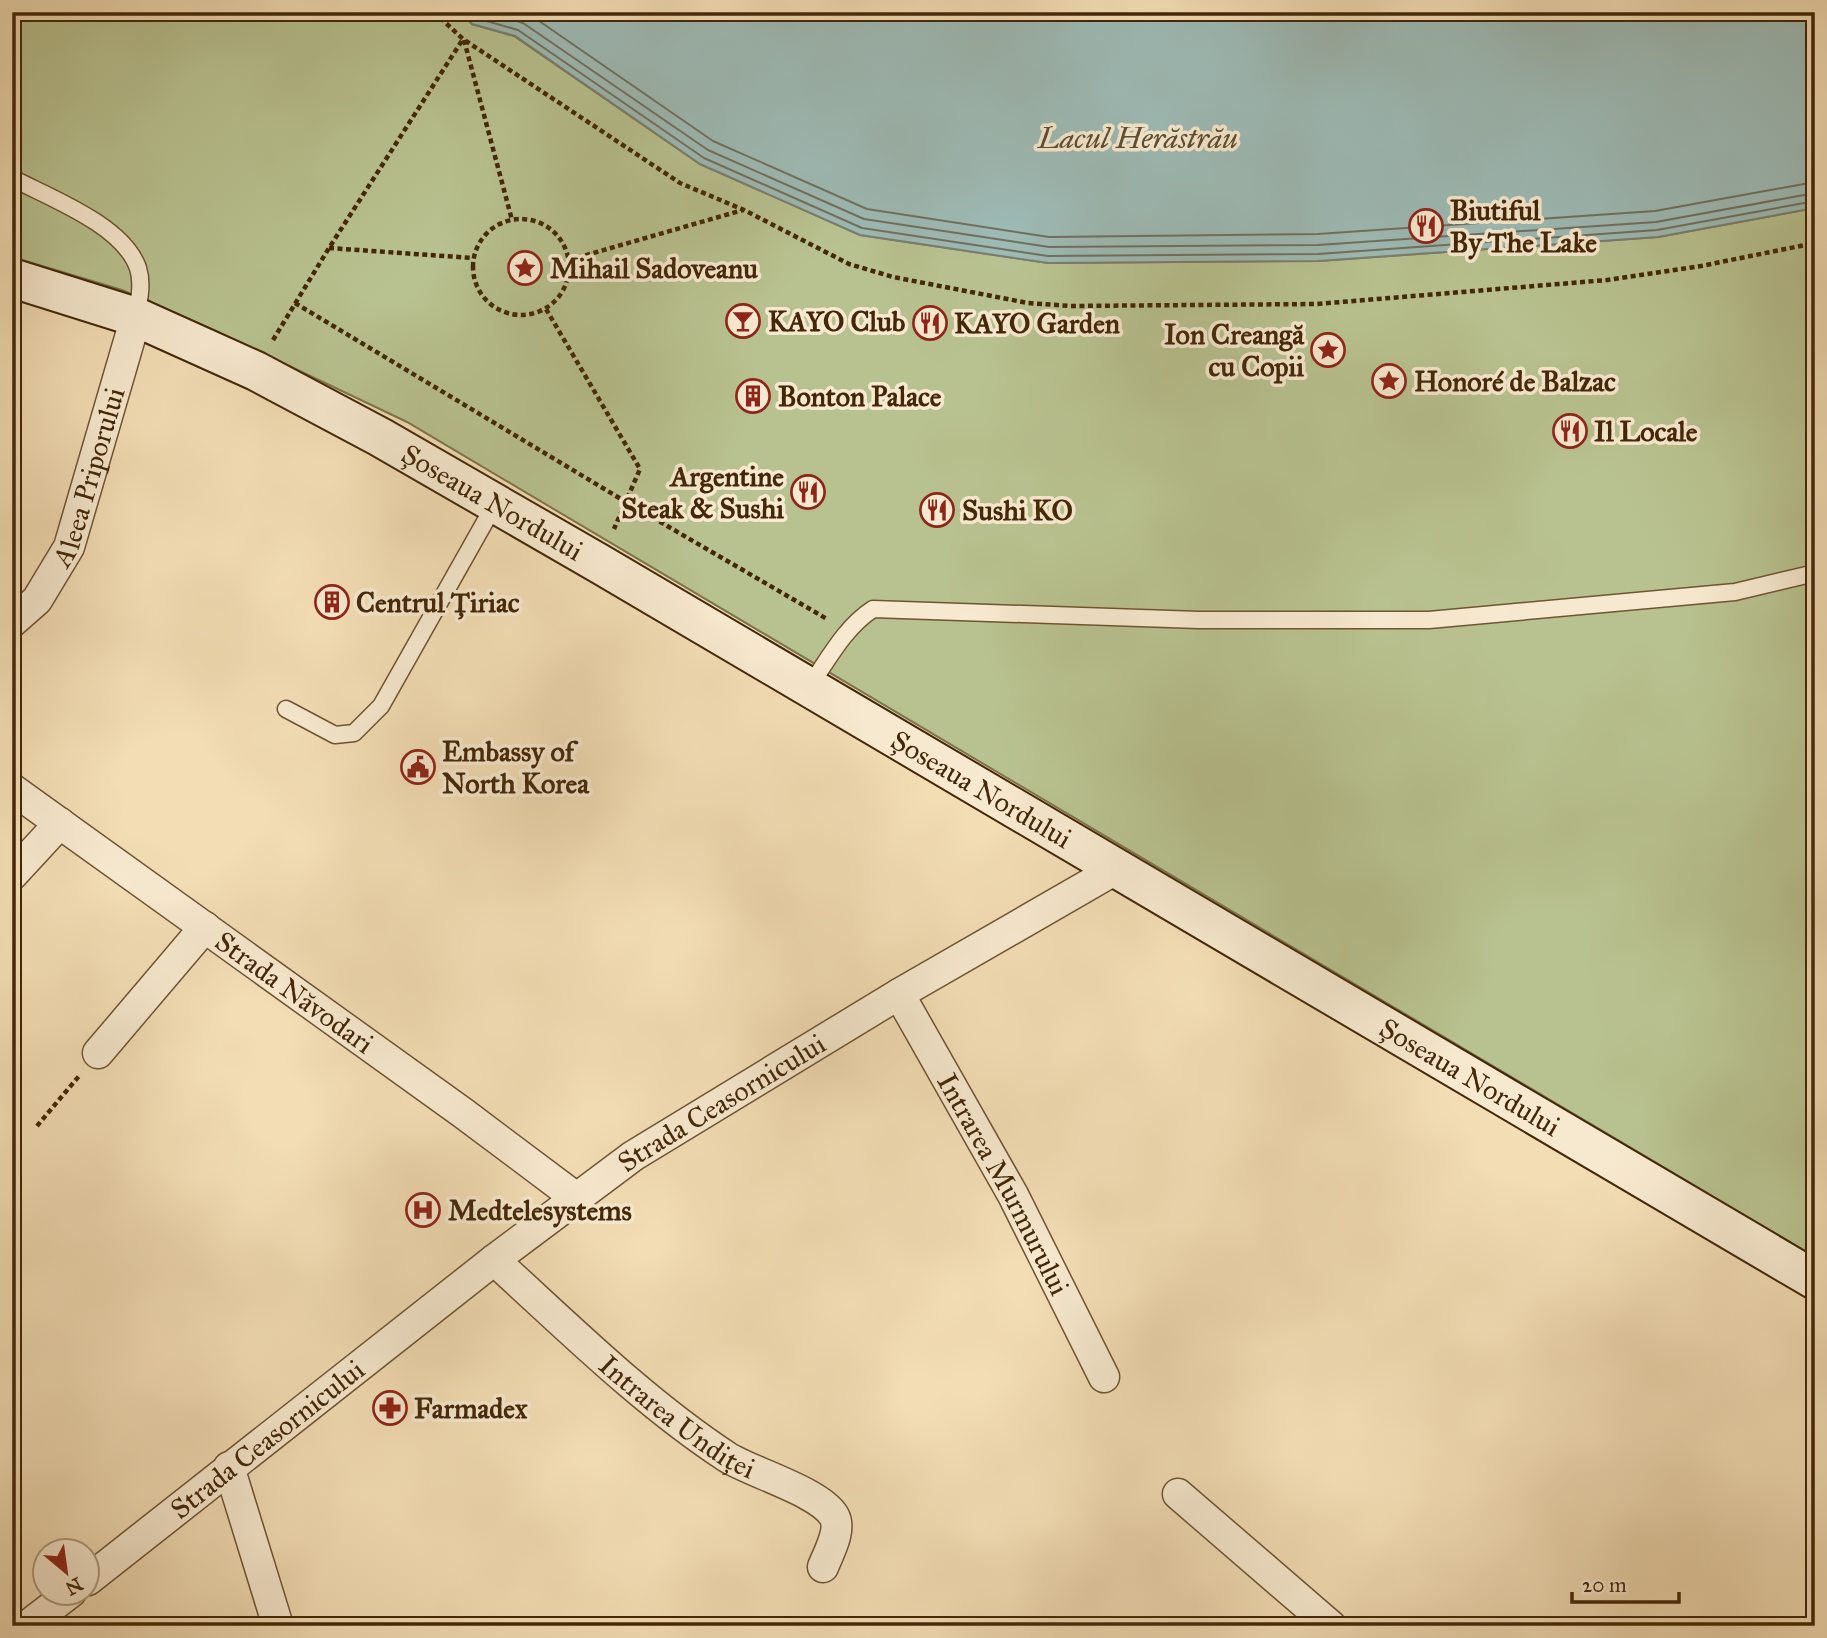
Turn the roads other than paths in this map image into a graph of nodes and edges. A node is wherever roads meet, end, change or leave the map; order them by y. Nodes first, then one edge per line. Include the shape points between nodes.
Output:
1 (12, 178) edge
2 (12, 278) edge
3 (136, 317) junction
4 (495, 503) junction
5 (1815, 573) edge
6 (12, 622) edge
7 (808, 688) junction
8 (286, 709) dead end
9 (12, 789) edge
10 (60, 823) junction
11 (1116, 869) junction
12 (12, 875) edge
13 (205, 928) junction
14 (899, 994) junction
15 (98, 1053) road end
16 (575, 1197) junction
17 (494, 1260) junction
18 (1815, 1280) edge
19 (1104, 1377) dead end
20 (229, 1467) junction
21 (1178, 1494) dead end
22 (823, 1567) dead end
23 (102, 1569) edge
24 (53, 1606) edge
25 (27, 1626) edge
26 (278, 1626) edge
27 (1331, 1626) edge

1 - 3 lane via 93,220 124,244 138,268 141,288
2 - 3 main road, Șoseaua Nordului
3 - 4 main road, Șoseaua Nordului via 256,371
3 - 6 street, Aleea Priporului via 69,547 37,600
4 - 7 main road, Șoseaua Nordului
4 - 8 lane via 381,706 354,733 335,734
5 - 7 lane via 1735,592 1429,620 1199,620 873,609 848,630
7 - 11 main road, Șoseaua Nordului
9 - 10 street, Strada Năvodari
10 - 12 street
10 - 13 street, Strada Năvodari
11 - 14 street, Strada Ceasornicului
11 - 18 main road, Șoseaua Nordului
13 - 15 street
13 - 16 street, Strada Năvodari
14 - 16 street, Strada Ceasornicului via 643,1149
14 - 19 street, Intrarea Murmurului via 1013,1195
16 - 17 street, Strada Ceasornicului
17 - 20 street, Strada Ceasornicului
17 - 22 street, Intrarea Undiței via 691,1433 731,1459 820,1502 834,1517 836,1530
20 - 23 street, Strada Ceasornicului
20 - 26 street
21 - 27 street
24 - 25 street

